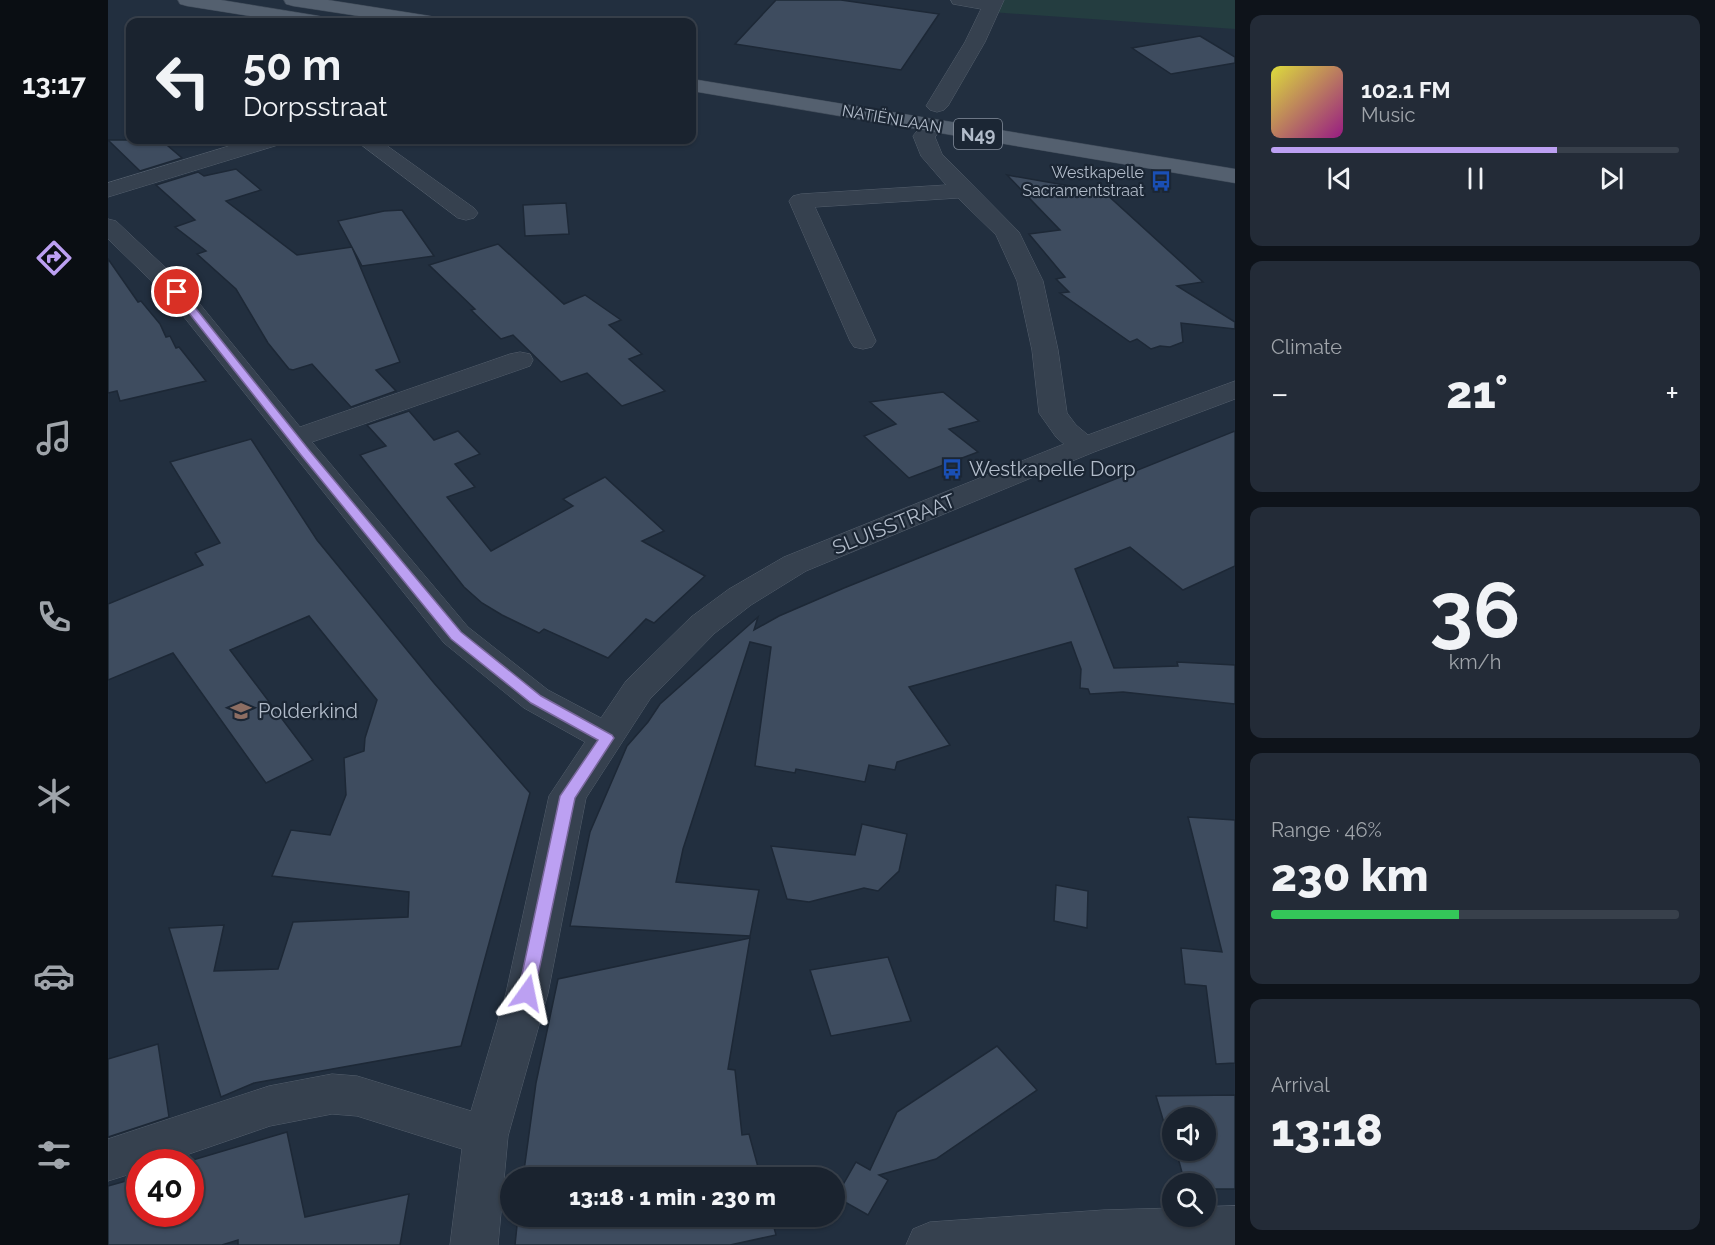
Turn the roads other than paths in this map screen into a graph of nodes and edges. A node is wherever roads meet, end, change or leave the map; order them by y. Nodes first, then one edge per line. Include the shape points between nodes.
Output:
1 (187, 0) edge
2 (293, 0) edge
3 (960, 0) edge
4 (994, 2) edge
5 (295, 18) edge
6 (405, 18) edge
7 (696, 66) edge
8 (696, 86) edge
9 (935, 116) junction
10 (1043, 123) dead end
11 (257, 144) edge
12 (371, 144) edge
13 (1235, 176) edge
14 (108, 190) edge
15 (964, 191) junction
16 (466, 213) dead end
17 (108, 226) edge
18 (863, 341) dead end
19 (525, 368) dead end
20 (1235, 389) edge
21 (300, 446) junction
22 (1084, 446) junction
23 (607, 738) junction
24 (486, 1136) junction
25 (108, 1160) edge
26 (1235, 1229) edge
27 (474, 1245) edge
28 (930, 1245) edge

1 - 5 main road
2 - 6 main road
3 - 4 street
4 - 9 street
7 - 9 main road, NATIËNLAAN / N49
8 - 9 main road, NATIËNLAAN / N49
9 - 10 main road, NATIËNLAAN / N49
9 - 13 main road, NATIËNLAAN / N49
9 - 15 street via 924,135 933,156
11 - 14 street
12 - 16 street
15 - 18 street via 801,201
15 - 22 street via 1007,232 1029,281 1045,350 1053,413
17 - 21 street via 177,292
19 - 21 street
20 - 22 street, SLUISSTRAAT
21 - 23 street via 456,635 536,699
22 - 23 street, SLUISSTRAAT via 795,564 740,597 703,625 638,690
23 - 24 street, SLUISSTRAAT via 568,796 527,993
24 - 25 street via 357,1096 332,1095 269,1106
24 - 27 street, SLUISSTRAAT
26 - 28 street

